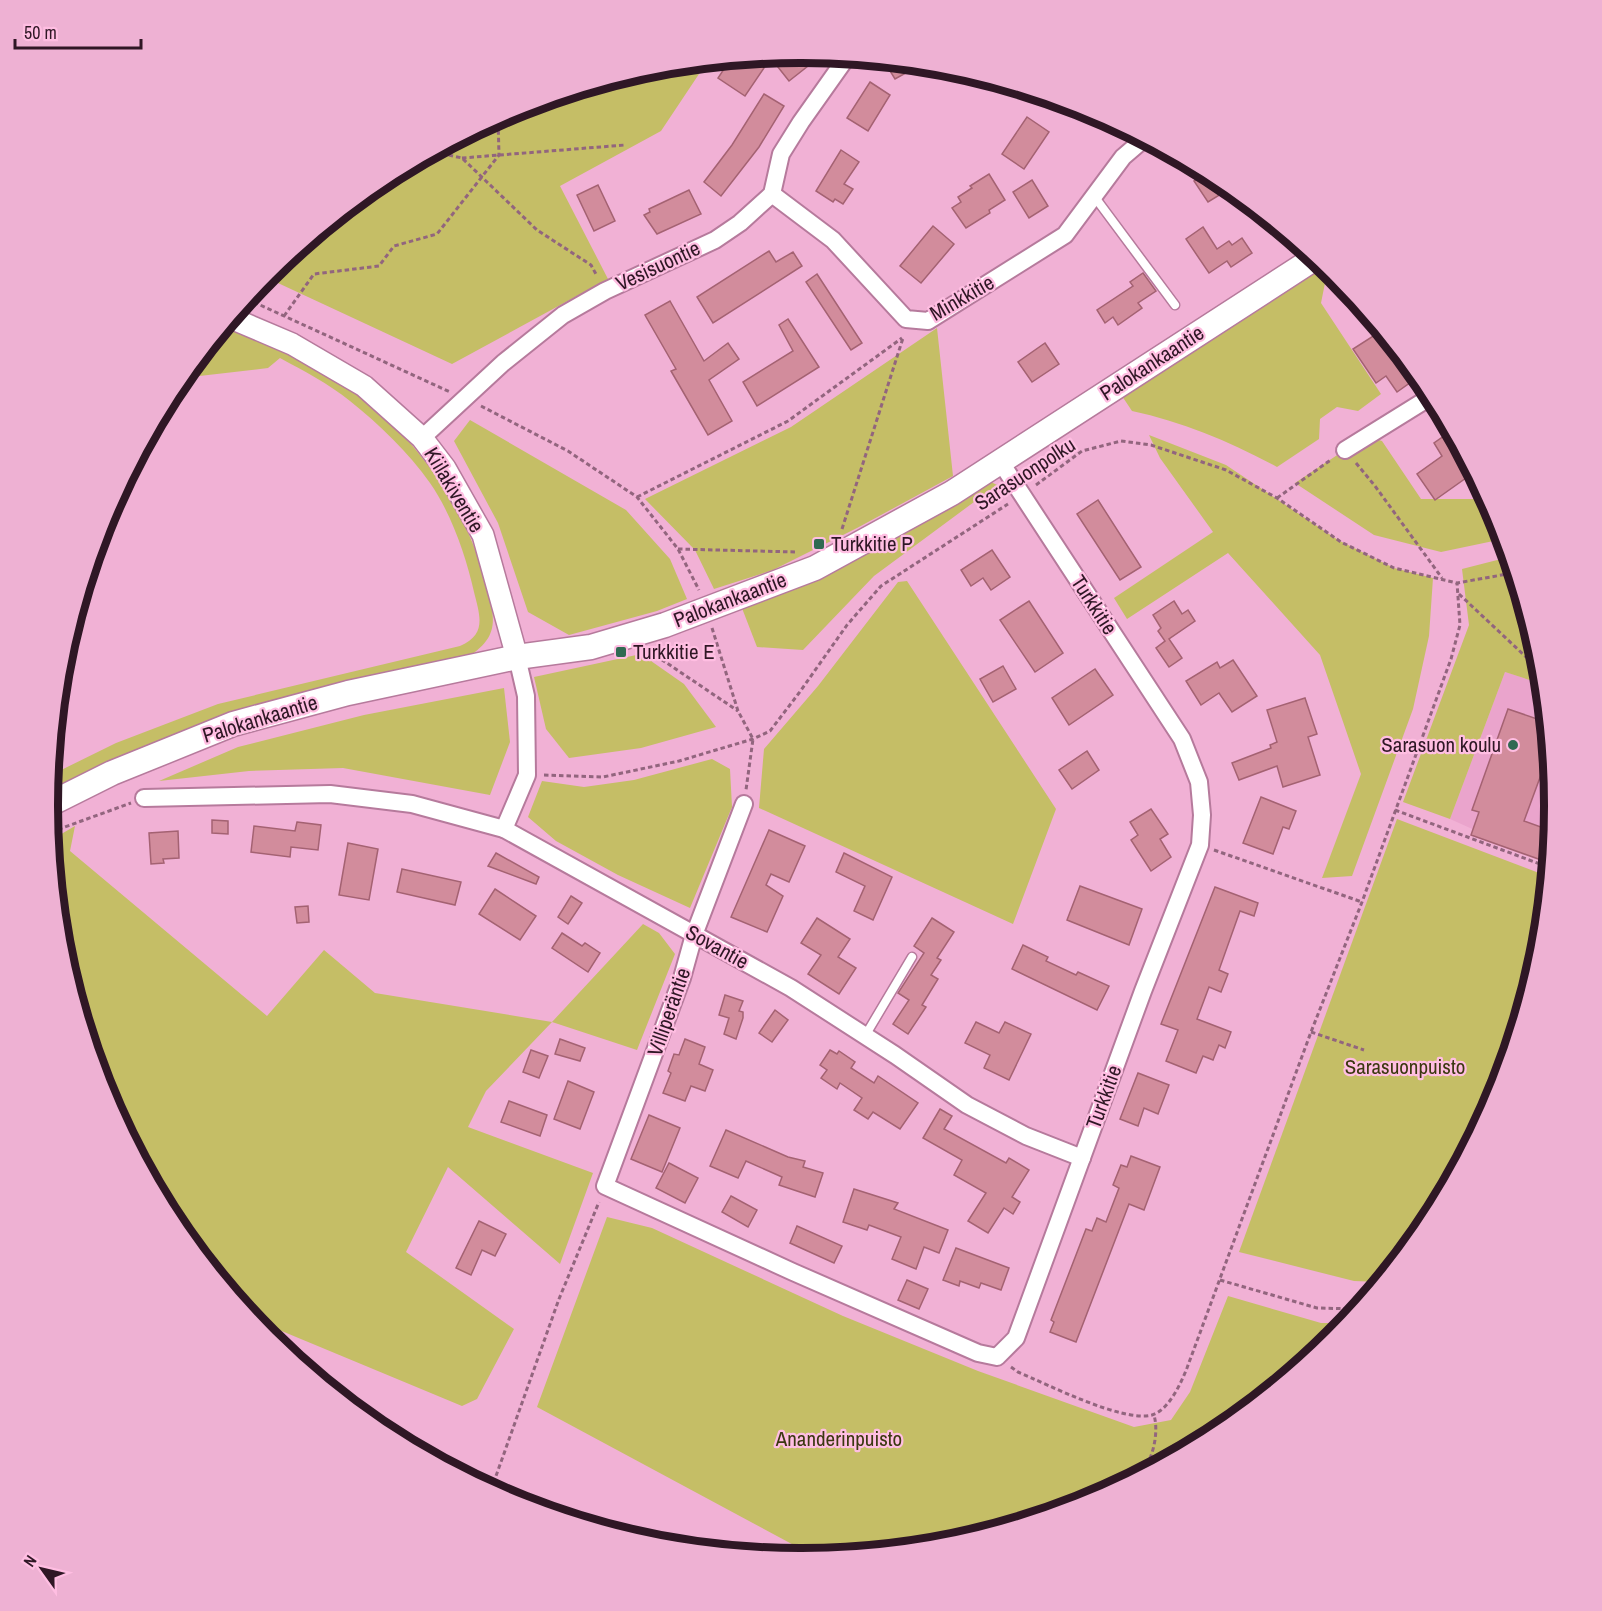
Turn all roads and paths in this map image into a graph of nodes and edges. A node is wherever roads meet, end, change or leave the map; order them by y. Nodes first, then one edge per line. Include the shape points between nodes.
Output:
1 (842, 65) edge
2 (498, 129) edge
3 (1138, 144) edge
4 (626, 145) dead end
5 (445, 154) edge
6 (499, 155) junction
7 (462, 158) junction
8 (482, 178) junction
9 (771, 194) junction
10 (1094, 196) junction
11 (1308, 263) edge
12 (605, 291) junction
13 (1175, 305) dead end
14 (284, 316) dead end
15 (239, 321) edge
16 (928, 321) junction
17 (903, 338) junction
18 (1423, 401) edge
19 (422, 438) junction
20 (1345, 450) junction
21 (1000, 461) junction
22 (1022, 495) junction
23 (1277, 498) junction
24 (834, 535) dead end
25 (678, 549) junction
26 (803, 549) dead end
27 (1506, 574) edge
28 (1443, 580) junction
29 (1457, 583) junction
30 (700, 592) dead end
31 (1459, 594) junction
32 (709, 621) dead end
33 (647, 649) dead end
34 (517, 657) junction
35 (1529, 659) edge
36 (738, 711) junction
37 (753, 739) junction
38 (527, 775) junction
39 (144, 798) joint
40 (58, 800) edge
41 (744, 804) joint
42 (1395, 810) junction
43 (59, 829) edge
44 (504, 829) junction
45 (1200, 845) junction
46 (1541, 864) edge
47 (1362, 902) junction
48 (694, 935) junction
49 (912, 957) dead end
50 (1311, 1032) junction
51 (865, 1036) junction
52 (1364, 1050) dead end
53 (1082, 1158) junction
54 (605, 1186) junction
55 (1220, 1280) junction
56 (1346, 1309) edge
57 (997, 1357) junction
58 (1154, 1415) junction
59 (1148, 1461) edge
60 (494, 1481) edge

1 - 9 street via 781,154
2 - 6 path
3 - 10 street, Minkkitie via 1123,157
4 - 6 path
5 - 7 path
6 - 7 path
6 - 8 path
7 - 8 path
8 - 12 path via 537,230 591,265
8 - 14 path via 437,234 394,246 379,266 314,274
9 - 12 street, Vesisuontie via 715,240
9 - 16 street, Minkkitie via 833,240 906,319
10 - 13 lane
10 - 16 street, Minkkitie via 1065,235
11 - 21 main road, Palokankaantie
12 - 19 street, Vesisuontie via 563,315 520,349
15 - 19 street, Kiilakiventie via 292,344 364,386
16 - 17 path
17 - 24 path via 842,530
17 - 25 path via 788,421 637,497
18 - 20 street
19 - 34 street, Kiilakiventie via 445,468 483,536
20 - 23 path
20 - 28 path
21 - 22 street, Turkkitie
21 - 34 main road, Palokankaantie via 952,493 815,568 591,647
22 - 23 path, Sarasuonpolku via 1082,451 1121,441 1151,445 1226,470
22 - 37 path, Sarasuonpolku via 881,586 847,625 770,730
22 - 45 street, Turkkitie via 1182,739 1199,782
23 - 28 path, Sarasuonpolku via 1341,542 1394,568
25 - 26 path
25 - 30 path
27 - 29 path, Sarasuonpolku
28 - 29 path, Sarasuonpolku
29 - 31 path
31 - 35 path
31 - 42 path via 1460,624 1451,659
32 - 36 path
33 - 36 path
34 - 38 street via 526,696
34 - 40 main road, Palokankaantie via 348,693 233,724 112,773
36 - 37 path
37 - 38 path, Sarasuonpolku via 679,761 603,777
37 - 41 path
38 - 44 street
39 - 43 path
39 - 44 street via 330,794 412,804
41 - 48 street, Villiperäntie
42 - 46 path
42 - 47 path
44 - 48 street, Sovantie
45 - 47 path
45 - 53 street, Turkkitie
47 - 50 path
48 - 51 street, Sovantie via 791,988
48 - 54 street, Villiperäntie via 682,978
49 - 51 lane
50 - 52 path
50 - 55 path
51 - 53 street, Sovantie via 967,1105 1026,1136
53 - 57 street, Turkkitie via 1016,1338
54 - 57 street via 978,1353
54 - 60 path via 559,1299
55 - 56 path via 1317,1308
55 - 58 path via 1174,1396
57 - 58 path via 1018,1372 1112,1411
58 - 59 path via 1157,1428

